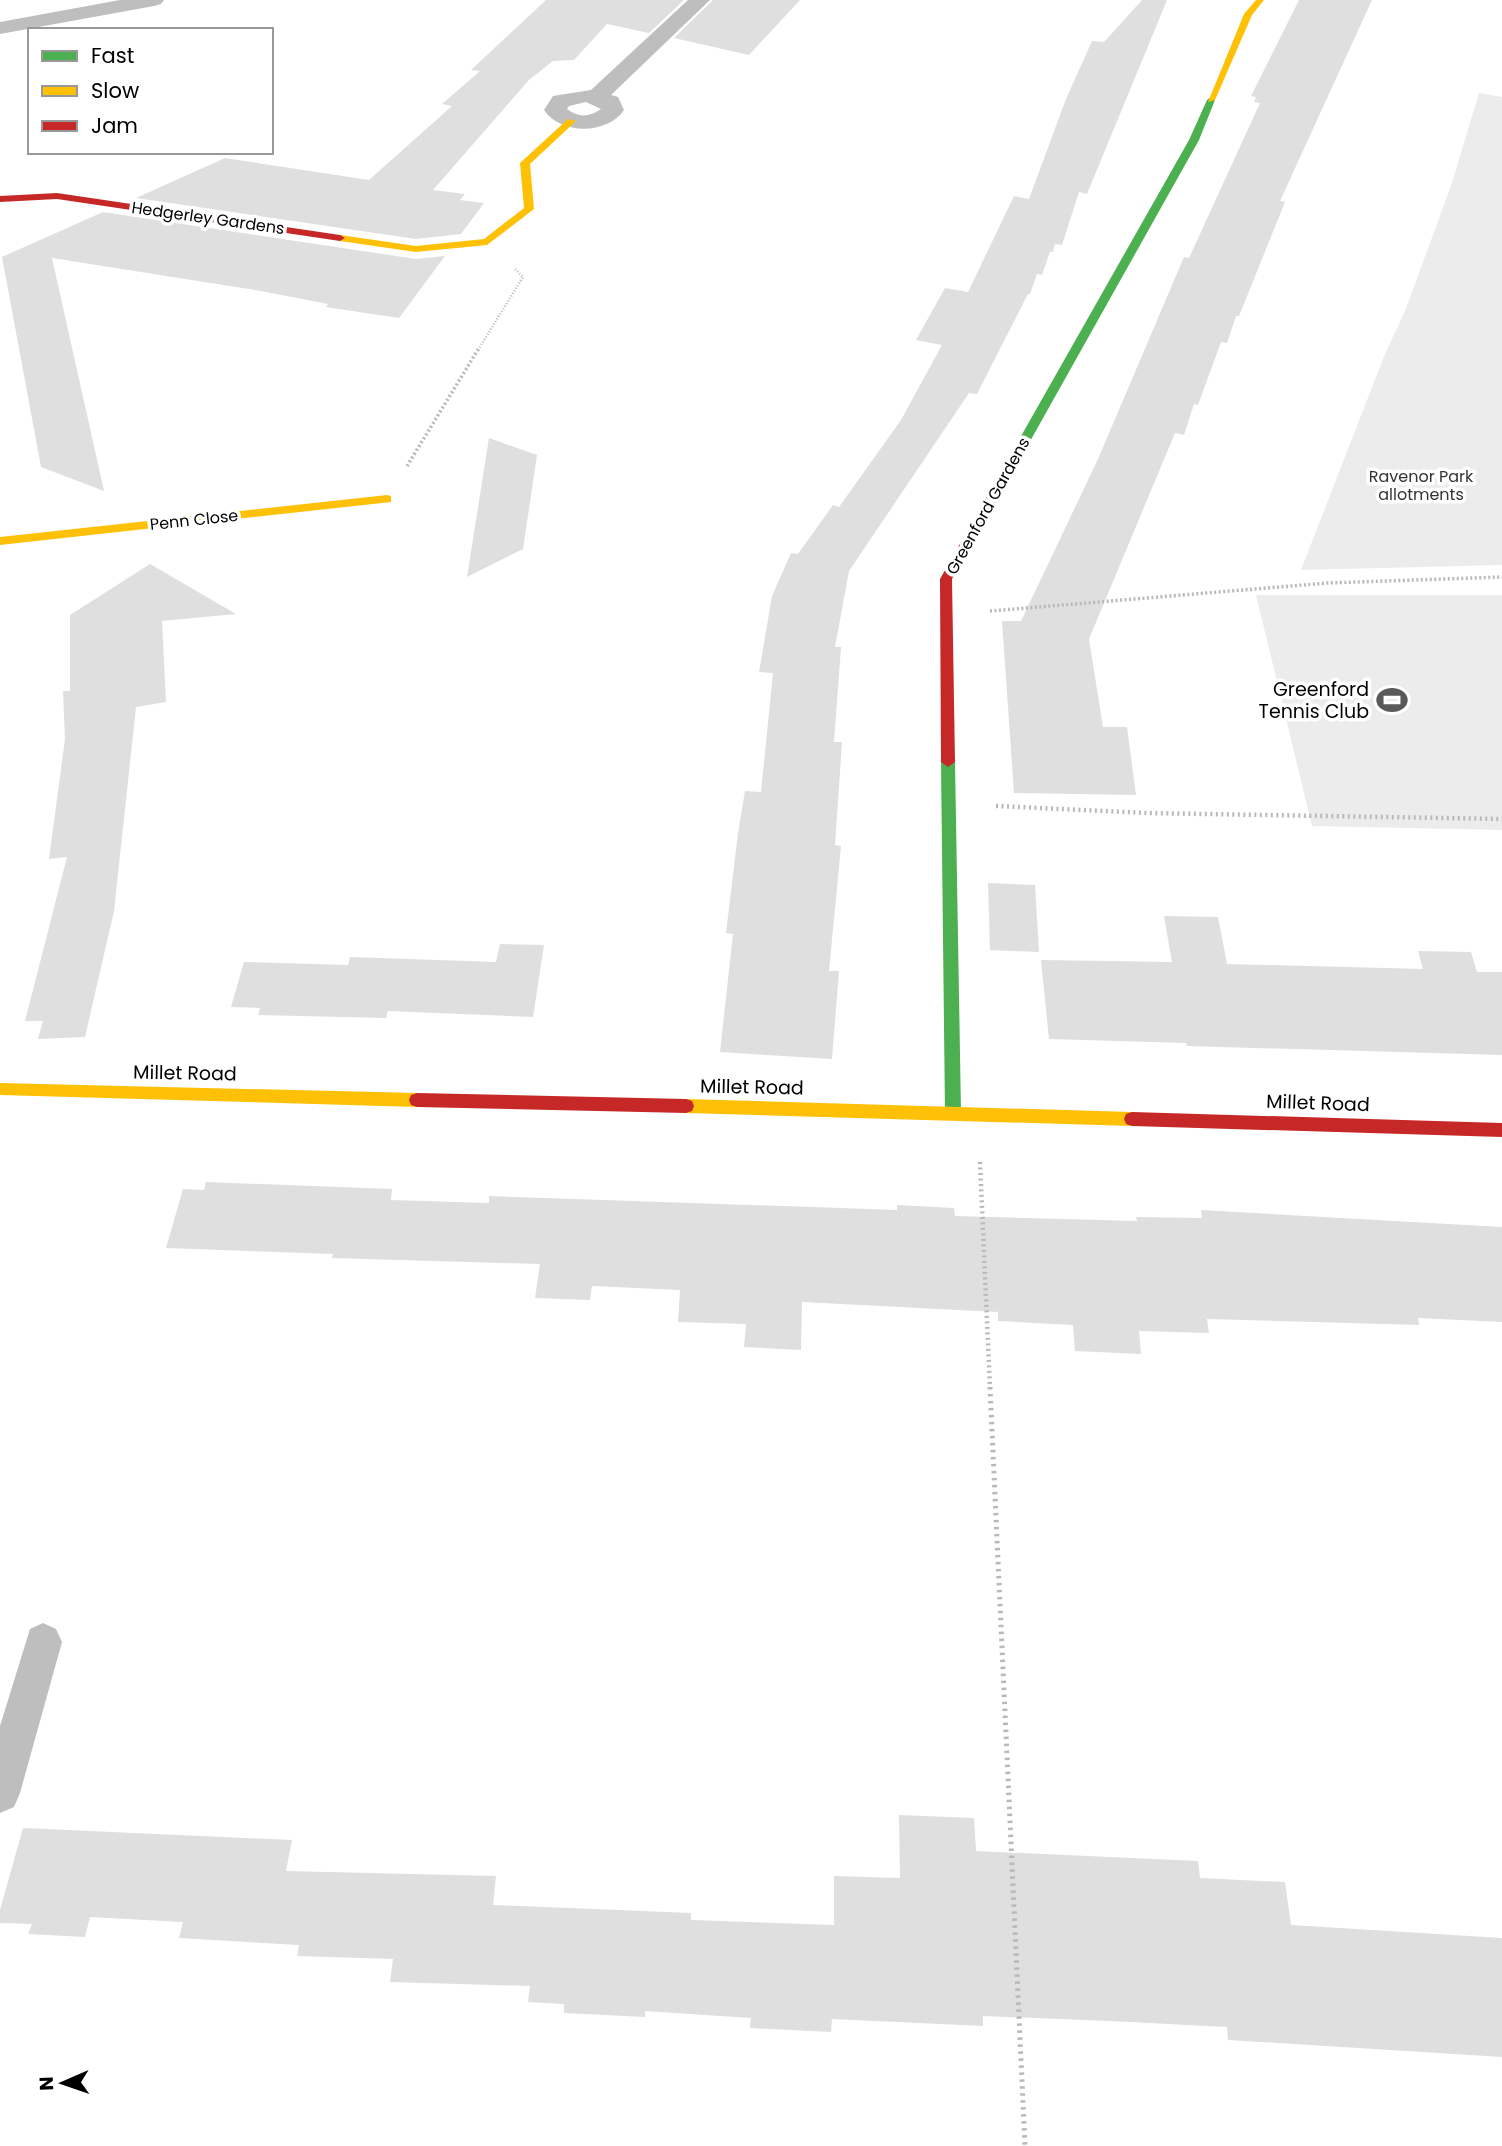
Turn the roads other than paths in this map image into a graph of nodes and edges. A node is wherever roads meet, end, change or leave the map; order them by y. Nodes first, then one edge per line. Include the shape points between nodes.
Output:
1 (154, 0) edge
2 (700, 0) edge
3 (1260, 0) edge
4 (0, 28) edge
5 (570, 121) joint
6 (0, 199) edge
7 (387, 499) road end
8 (0, 541) edge
9 (0, 1090) edge
10 (953, 1113) junction
11 (1502, 1129) edge
12 (43, 1642) dead end
13 (0, 1793) edge

1 - 4 street
2 - 5 street via 597,96 610,102 610,114
3 - 10 street, Greenford Gardens via 1248,14 1194,140 946,579
5 - 6 street, Hedgerley Gardens via 525,163 529,209 487,242 416,249 57,196
7 - 8 street, Penn Close
9 - 10 street, Millet Road
10 - 11 street, Millet Road
12 - 13 lane

